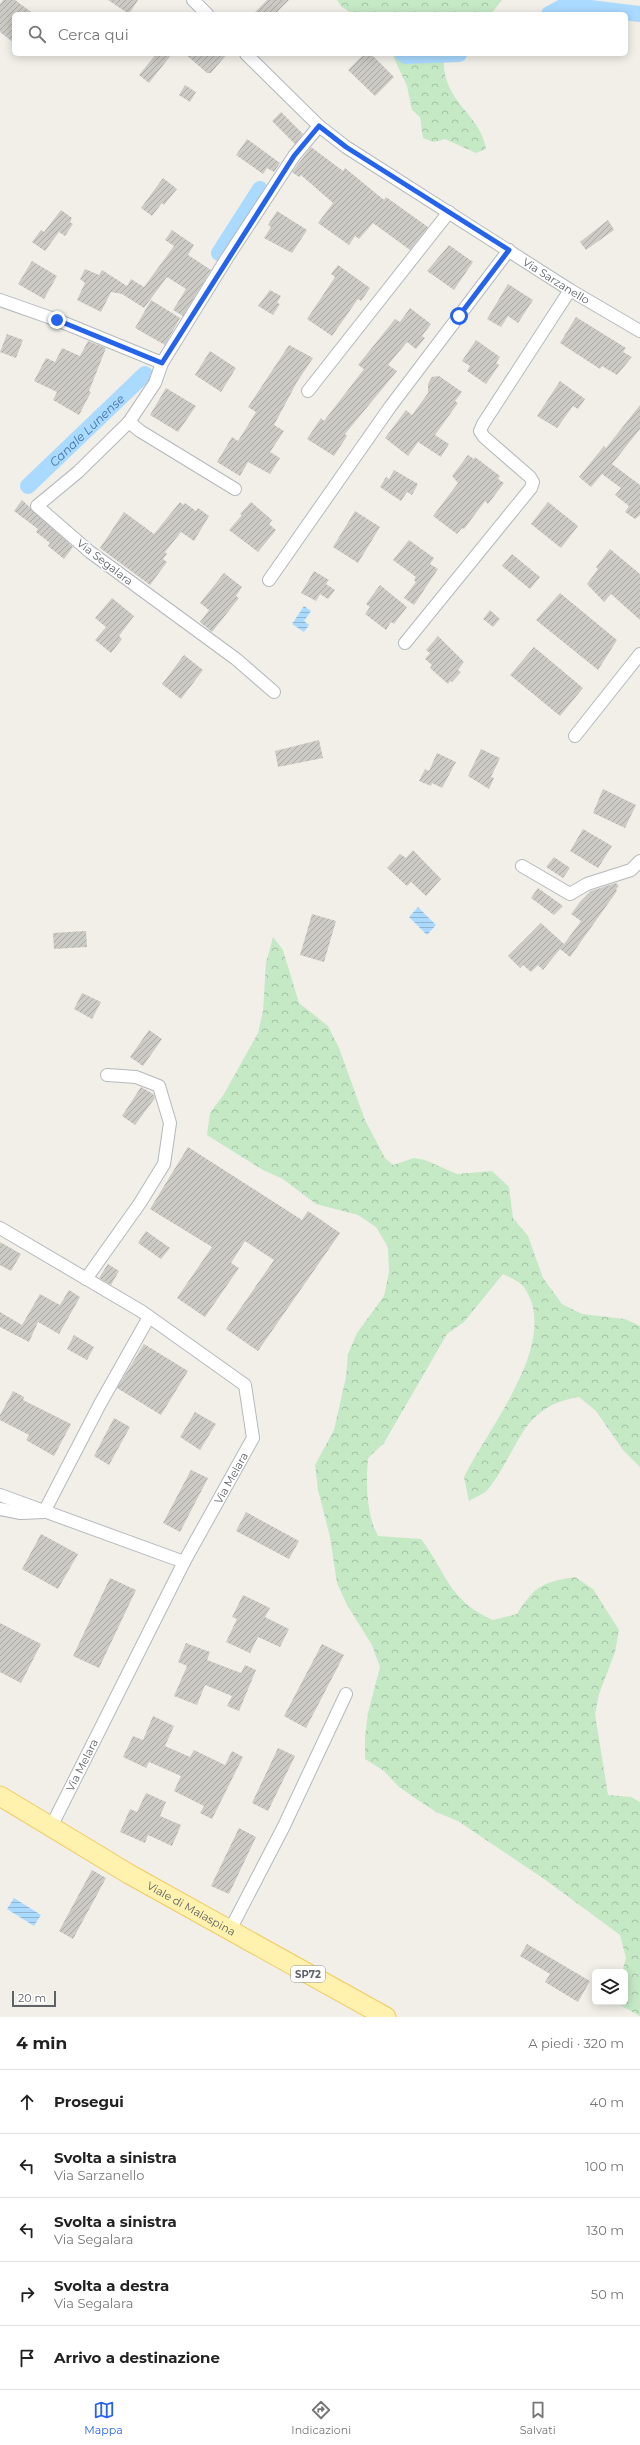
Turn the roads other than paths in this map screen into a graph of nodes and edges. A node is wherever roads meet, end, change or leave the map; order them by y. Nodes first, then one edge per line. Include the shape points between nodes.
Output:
1 (193, 0) edge
2 (205, 12) edge
3 (248, 56) edge
4 (319, 126) junction
5 (450, 212) junction
6 (509, 250) junction
7 (570, 290) junction
8 (0, 300) edge
9 (640, 331) edge
10 (162, 363) junction
11 (308, 391) dead end
12 (129, 422) junction
13 (235, 489) dead end
14 (268, 580) dead end
15 (405, 643) dead end
16 (640, 654) edge
17 (274, 692) dead end
18 (575, 736) dead end
19 (640, 861) edge
20 (522, 866) dead end
21 (107, 1075) dead end
22 (0, 1228) edge
23 (86, 1279) junction
24 (149, 1316) junction
25 (0, 1495) edge
26 (0, 1509) edge
27 (44, 1512) junction
28 (184, 1562) junction
29 (346, 1694) dead end
30 (0, 1796) edge
31 (52, 1825) junction
32 (230, 1930) junction
33 (386, 2017) edge

1 - 2 street
3 - 4 street, Via Sarzanello
4 - 5 street, Via Sarzanello via 346,147
4 - 10 street, Via Segalara via 294,156
5 - 6 street, Via Sarzanello
5 - 11 street
6 - 7 street, Via Sarzanello
6 - 14 street via 381,419
7 - 9 street, Via Sarzanello
7 - 15 street via 480,432 530,477 533,482 531,488
8 - 10 street via 57,320
10 - 12 street, Via Segalara via 155,383
12 - 13 street
12 - 17 street, Via Segalara via 78,472 37,506 90,552 236,659
16 - 18 street
19 - 20 street via 631,870 587,884 570,894
21 - 23 street via 136,1077 159,1086 170,1123 164,1164 140,1203
22 - 23 street, Via Melara
23 - 24 street, Via Melara
24 - 27 street
24 - 28 street, Via Melara via 245,1385 253,1438
25 - 27 street
26 - 27 street via 21,1513
27 - 28 street
28 - 31 street, Via Melara
29 - 32 street via 284,1826
30 - 31 main road, Viale di Malaspina / SP72
31 - 32 main road, Viale di Malaspina / SP72 via 129,1874
32 - 33 main road, Viale di Malaspina / SP72

